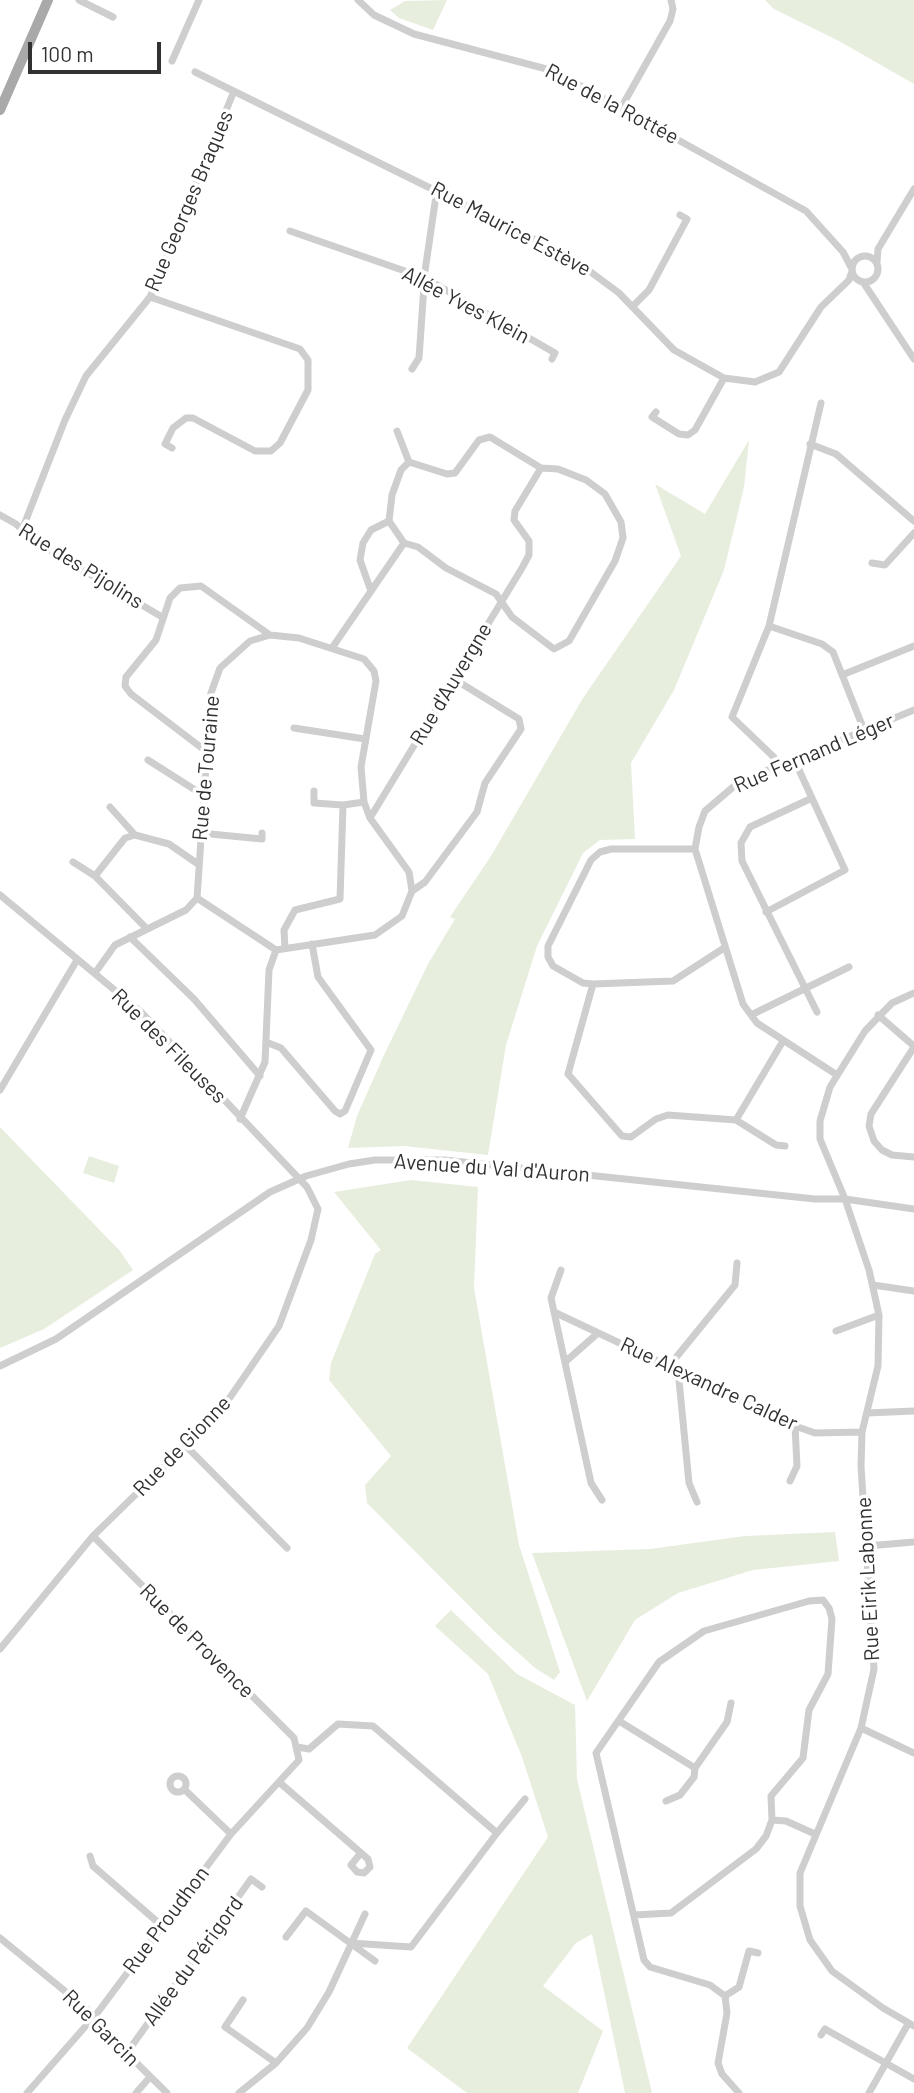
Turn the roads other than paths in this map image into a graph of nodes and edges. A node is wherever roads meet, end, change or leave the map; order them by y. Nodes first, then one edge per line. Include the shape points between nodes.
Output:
1 (48, 0) edge
2 (79, 0) edge
3 (199, 0) edge
4 (359, 0) edge
5 (671, 0) edge
6 (113, 17) dead end
7 (172, 61) dead end
8 (195, 72) dead end
9 (234, 91) junction
10 (621, 108) junction
11 (0, 110) edge
12 (437, 189) junction
13 (914, 189) edge
14 (680, 215) dead end
15 (290, 231) dead end
16 (878, 249) junction
17 (843, 253) junction
18 (863, 256) junction
19 (877, 262) junction
20 (852, 270) junction
21 (425, 278) junction
22 (874, 279) junction
23 (849, 280) junction
24 (861, 281) junction
25 (872, 291) junction
26 (150, 297) junction
27 (633, 306) junction
28 (552, 359) dead end
29 (914, 359) edge
30 (412, 369) dead end
31 (724, 378) junction
32 (821, 403) dead end
33 (656, 412) dead end
34 (397, 431) dead end
35 (810, 444) junction
36 (172, 447) dead end
37 (409, 462) junction
38 (541, 468) junction
39 (0, 515) edge
40 (389, 521) junction
41 (914, 522) edge
42 (22, 530) junction
43 (914, 533) edge
44 (404, 543) junction
45 (872, 563) dead end
46 (370, 591) junction
47 (502, 605) junction
48 (162, 617) junction
49 (769, 626) junction
50 (270, 635) junction
51 (914, 646) edge
52 (332, 648) junction
53 (842, 675) junction
54 (454, 679) junction
55 (914, 710) edge
56 (294, 728) dead end
57 (864, 730) junction
58 (365, 739) junction
59 (207, 752) junction
60 (794, 759) junction
61 (148, 760) dead end
62 (781, 764) junction
63 (314, 791) dead end
64 (203, 795) junction
65 (813, 798) junction
66 (364, 802) junction
67 (343, 805) junction
68 (110, 807) dead end
69 (370, 818) junction
70 (200, 833) junction
71 (262, 833) dead end
72 (135, 835) junction
73 (695, 849) junction
74 (73, 862) dead end
75 (198, 864) junction
76 (95, 876) junction
77 (412, 891) junction
78 (0, 895) edge
79 (197, 898) junction
80 (766, 912) junction
81 (147, 929) junction
82 (130, 936) junction
83 (312, 944) junction
84 (285, 948) junction
85 (724, 948) junction
86 (275, 950) junction
87 (77, 960) junction
88 (849, 967) dead end
89 (95, 974) junction
90 (593, 984) junction
91 (805, 990) junction
92 (914, 993) edge
93 (817, 1012) dead end
94 (878, 1014) junction
95 (751, 1015) junction
96 (783, 1041) junction
97 (266, 1042) junction
98 (914, 1046) edge
99 (837, 1075) junction
100 (260, 1076) junction
101 (0, 1090) edge
102 (240, 1119) junction
103 (736, 1120) junction
104 (785, 1146) dead end
105 (914, 1157) edge
106 (299, 1179) junction
107 (845, 1199) junction
108 (914, 1209) edge
109 (737, 1262) dead end
110 (561, 1270) dead end
111 (873, 1285) junction
112 (914, 1291) edge
113 (554, 1312) junction
114 (878, 1315) junction
115 (836, 1331) dead end
116 (598, 1333) junction
117 (565, 1362) junction
118 (0, 1366) edge
119 (669, 1366) junction
120 (678, 1370) junction
121 (914, 1411) edge
122 (867, 1413) junction
123 (795, 1426) junction
124 (862, 1432) junction
125 (186, 1446) junction
126 (790, 1481) dead end
127 (602, 1500) dead end
128 (697, 1502) dead end
129 (93, 1536) junction
130 (914, 1542) edge
131 (867, 1546) junction
132 (287, 1548) dead end
133 (0, 1649) edge
134 (730, 1703) dead end
135 (619, 1721) junction
136 (860, 1728) junction
137 (297, 1748) junction
138 (914, 1753) edge
139 (695, 1768) junction
140 (279, 1782) junction
141 (184, 1789) dead end
142 (524, 1799) dead end
143 (666, 1801) dead end
144 (772, 1820) junction
145 (497, 1833) junction
146 (231, 1834) junction
147 (815, 1834) junction
148 (360, 1854) dead end
149 (90, 1856) dead end
150 (262, 1887) dead end
151 (365, 1914) dead end
152 (634, 1915) junction
153 (161, 1925) junction
154 (286, 1937) dead end
155 (0, 1938) edge
156 (351, 1943) junction
157 (758, 1953) dead end
158 (375, 1961) dead end
159 (725, 1996) junction
160 (243, 2000) dead end
161 (93, 2018) junction
162 (911, 2025) edge
163 (821, 2035) dead end
164 (126, 2054) junction
165 (276, 2063) junction
166 (886, 2063) junction
167 (150, 2077) junction
168 (914, 2079) edge
169 (27, 2093) edge
170 (136, 2093) edge
171 (167, 2093) edge
172 (239, 2093) edge
173 (740, 2093) edge
174 (869, 2093) edge

1 - 11 main road
2 - 6 street
3 - 7 street
4 - 10 street, Rue de la Rottée via 374,15 414,34 554,71
5 - 10 street via 670,21
8 - 9 street, Rue Maurice Estève
9 - 12 street, Rue Maurice Estève
9 - 26 street, Rue Georges Braques
10 - 17 street, Rue de la Rottée via 806,211
12 - 21 street
12 - 27 street, Rue Maurice Estève via 572,258
13 - 16 street
14 - 27 street via 687,219 649,290
15 - 21 street, Allée Yves Klein
16 - 18 street
16 - 19 street
17 - 18 street
17 - 20 street, Rue de la Rottée
18 - 19 street
18 - 20 street
19 - 22 street
20 - 23 street, Rue Maurice Estève
20 - 24 street
21 - 28 street, Allée Yves Klein via 555,353
21 - 30 street via 419,358
22 - 24 street
22 - 25 street
23 - 24 street
23 - 31 street, Rue Maurice Estève via 821,307 779,372 755,382
24 - 25 street
25 - 29 street
26 - 36 street via 300,349 308,360 308,390 280,443 271,451 255,451 193,418 173,428 164,444
26 - 42 street, Rue Georges Braques via 86,376
27 - 31 street, Rue Maurice Estève via 674,350
31 - 33 street via 688,435 652,417
32 - 35 street
34 - 37 street
35 - 41 street via 835,454
35 - 49 street
37 - 38 street, Rue d'Auvergne via 454,473 479,440 490,437
37 - 40 street via 392,495
38 - 47 street via 515,511 514,520 529,541 529,555
38 - 47 street, Rue d'Auvergne via 586,480 605,494 621,522 623,538 615,561 561,648 554,649
39 - 42 street, Rue des Pijolins
40 - 44 street
40 - 46 street via 372,530 363,543 360,560
42 - 48 street, Rue des Pijolins
43 - 45 street via 885,565
44 - 46 street
44 - 47 street via 496,594
46 - 52 street
47 - 54 street, Rue d'Auvergne
48 - 50 street via 180,588 201,586
48 - 59 street via 163,627 126,677 125,686
49 - 53 street via 822,644 833,652
49 - 62 street via 732,718
50 - 52 street
50 - 59 street, Rue de Touraine via 250,641 220,668 211,693
51 - 53 street
52 - 58 street via 364,659 374,671 376,690
53 - 57 street
54 - 69 street, Rue d'Auvergne
54 - 77 street via 519,719 521,729 485,783 477,812 425,882
55 - 57 street, Rue Fernand Léger
56 - 58 street
57 - 60 street, Rue Fernand Léger
58 - 66 street via 361,767
59 - 64 street, Rue de Touraine
60 - 62 street, Rue Fernand Léger
60 - 65 street
61 - 64 street
62 - 73 street, Rue Fernand Léger via 722,794 705,811
63 - 67 street via 314,803
64 - 70 street, Rue de Touraine
65 - 80 street via 750,827 741,843 741,861
65 - 80 street via 845,870
66 - 67 street
66 - 69 street
67 - 84 street via 342,895 336,901 295,909 284,930
68 - 72 street
69 - 77 street via 403,861
70 - 71 street via 262,839
70 - 75 street, Rue de Touraine
72 - 75 street via 169,844
72 - 76 street via 125,838
73 - 85 street
73 - 90 street via 611,849 591,860 548,946 548,957 553,966
74 - 76 street
75 - 79 street, Rue de Touraine
76 - 81 street
77 - 83 street via 402,916 385,931
78 - 87 street, Rue des Fileuses
79 - 81 street via 186,910
79 - 86 street
80 - 91 street
81 - 82 street
82 - 89 street via 115,945
82 - 100 street via 194,999
83 - 84 street
83 - 97 street via 318,976 371,1050 345,1111 335,1111 281,1048
84 - 86 street
85 - 90 street via 673,981
85 - 95 street
86 - 97 street via 269,970
87 - 89 street, Rue des Fileuses
87 - 101 street
88 - 91 street
89 - 102 street, Rue des Fileuses via 141,1012
90 - 103 street via 569,1074 622,1136 631,1137 668,1115
91 - 93 street
91 - 95 street
92 - 94 street
94 - 98 street
94 - 99 street, Rue Eirik Labonne
95 - 96 street
96 - 99 street
96 - 103 street
97 - 100 street
98 - 105 street via 871,1114 869,1126 882,1150
99 - 107 street, Rue Eirik Labonne via 823,1101 820,1139
100 - 102 street
102 - 106 street, Rue des Fileuses
103 - 104 street
106 - 107 street, Avenue du Val d'Auron via 375,1160 444,1160
106 - 118 street, Avenue du Val d'Auron via 270,1192 56,1339
106 - 125 street, Rue de Gionne via 314,1197 318,1213 284,1316 231,1396
107 - 108 street, Avenue du Val d'Auron
107 - 111 street, Rue Eirik Labonne
109 - 119 street via 735,1285
110 - 113 street via 551,1298
111 - 112 street
111 - 114 street, Rue Eirik Labonne
113 - 116 street, Rue Alexandre Calder
113 - 117 street
114 - 115 street
114 - 122 street, Rue Eirik Labonne via 878,1366
116 - 117 street, Rue Alexandre Calder
116 - 119 street, Rue Alexandre Calder
117 - 127 street via 591,1483
119 - 120 street, Rue Alexandre Calder
120 - 123 street, Rue Alexandre Calder
120 - 128 street via 689,1483
121 - 122 street
122 - 124 street, Rue Eirik Labonne
123 - 124 street, Rue Alexandre Calder via 816,1433
123 - 126 street via 797,1466
124 - 131 street, Rue Eirik Labonne
125 - 129 street, Rue de Gionne
125 - 132 street
129 - 133 street, Rue de Gionne
129 - 137 street, Rue de Provence via 294,1738
130 - 131 street
131 - 136 street, Rue Eirik Labonne via 874,1670
134 - 139 street via 727,1722
135 - 139 street
135 - 144 street via 659,1662 704,1631 823,1600 832,1619 828,1674 808,1710 803,1758 771,1797
135 - 152 street via 596,1753
136 - 138 street
136 - 147 street, Rue Eirik Labonne
137 - 140 street, Rue Proudhon via 299,1760
137 - 145 street via 309,1749 338,1724 373,1726
139 - 143 street via 680,1795
140 - 146 street, Rue Proudhon
140 - 148 street
141 - 146 street
142 - 145 street
144 - 147 street
144 - 152 street via 756,1849 671,1913
145 - 156 street via 411,1947
146 - 153 street, Rue Proudhon
147 - 162 street, Rue Eirik Labonne via 800,1873 800,1906 810,1940 832,1971
149 - 153 street via 93,1867
150 - 164 street, Allée du Périgord via 251,1879
151 - 156 street
152 - 159 street via 643,1960 650,1967 710,1985
153 - 161 street, Rue Proudhon
154 - 156 street via 306,1911
155 - 161 street, Rue Garcin
156 - 158 street
156 - 165 street via 307,2028
157 - 159 street via 749,1951 739,1987
159 - 173 street via 727,2013 718,2063
160 - 165 street via 225,2027 227,2032
161 - 164 street, Rue Garcin
161 - 169 street, Rue Proudhon
162 - 166 street
163 - 166 street via 825,2029
164 - 167 street, Rue Garcin
165 - 172 street
166 - 168 street
166 - 174 street
167 - 170 street
167 - 171 street, Rue Garcin

